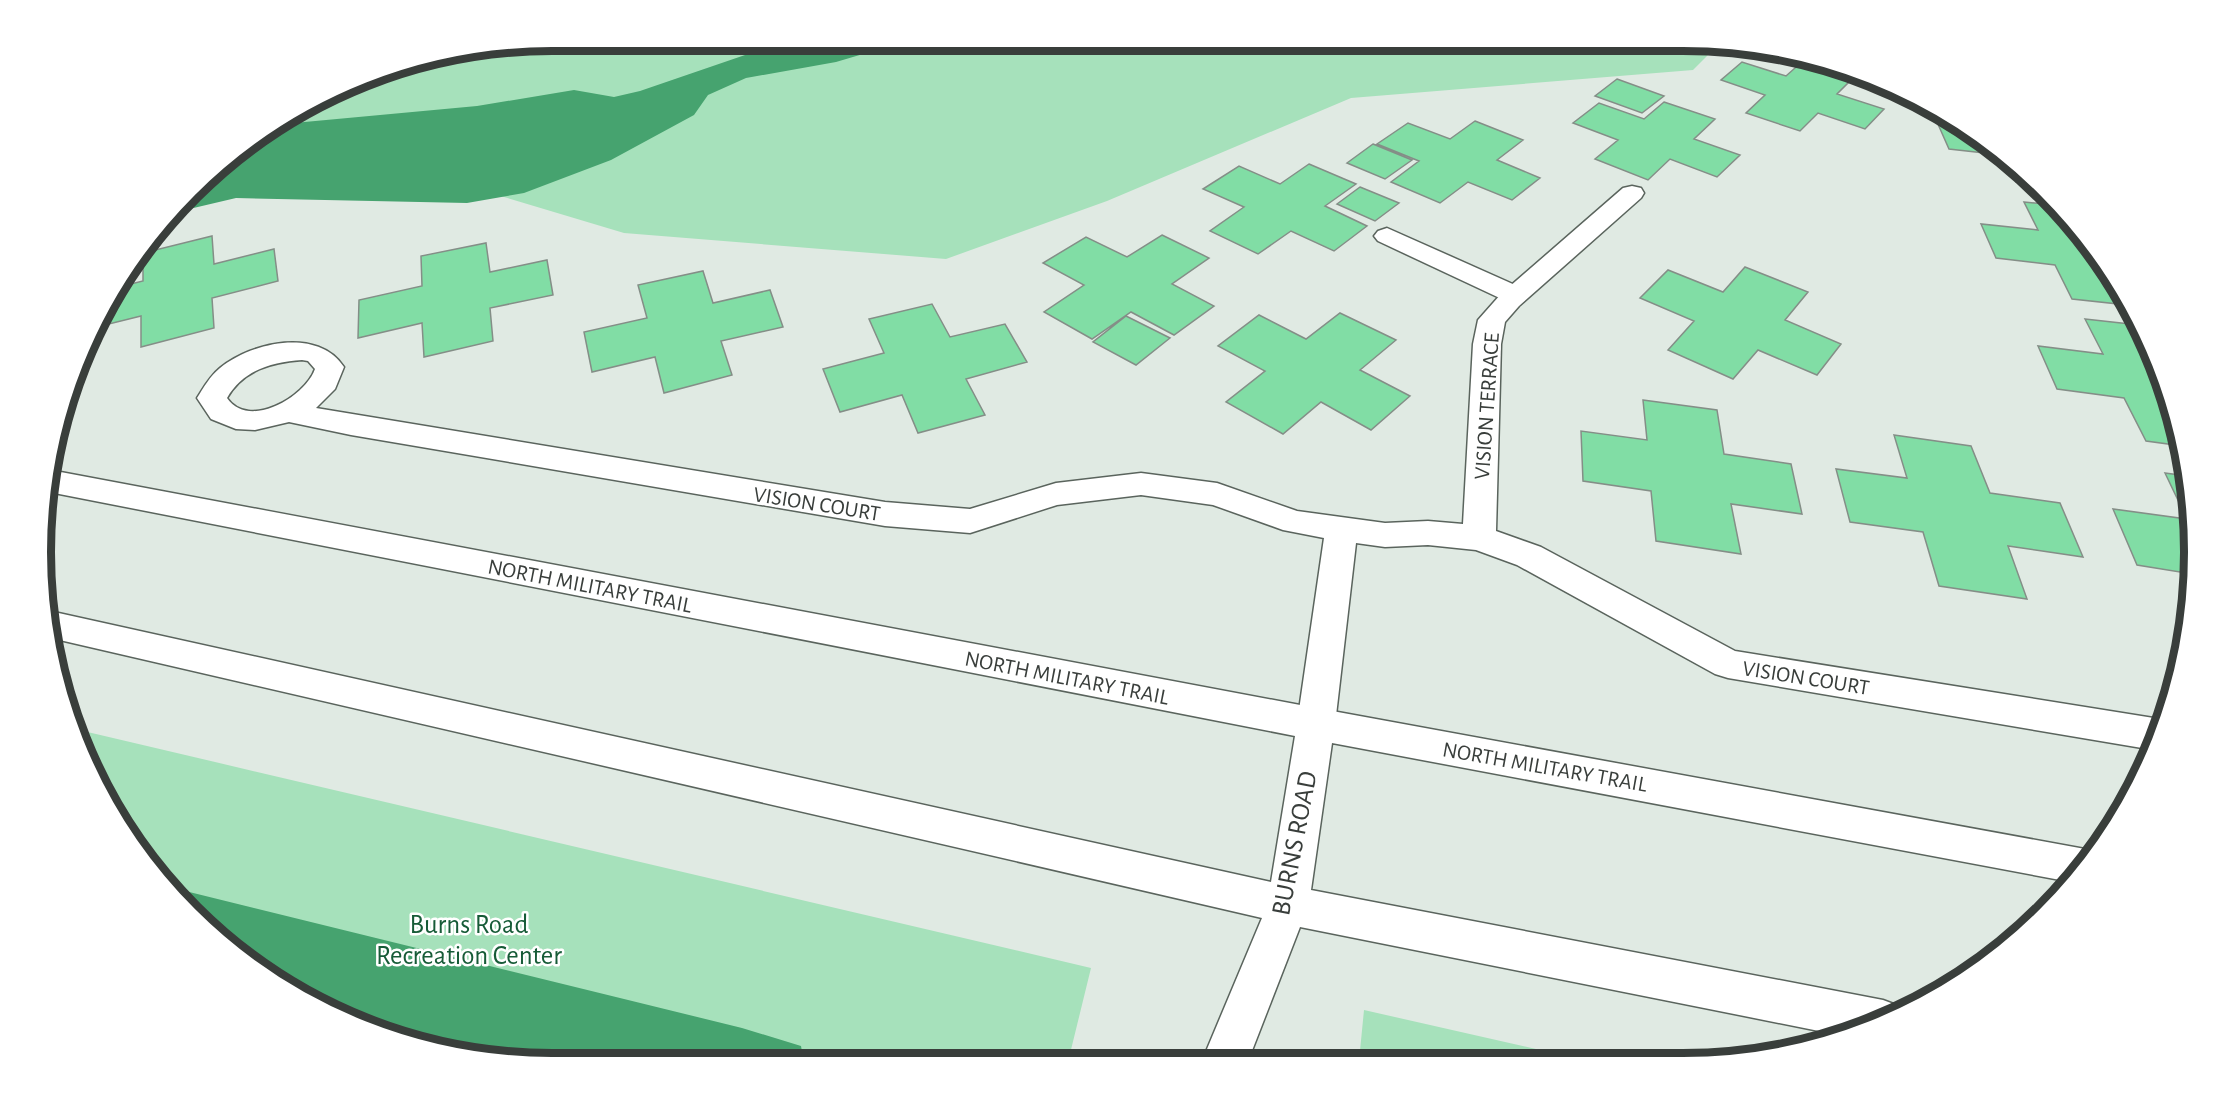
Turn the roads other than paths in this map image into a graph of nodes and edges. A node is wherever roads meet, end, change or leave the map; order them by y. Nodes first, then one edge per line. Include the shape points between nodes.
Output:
1 (1632, 193) dead end
2 (1387, 236) dead end
3 (1515, 295) junction
4 (288, 412) dead end
5 (56, 482) edge
6 (1341, 529) junction
7 (1479, 538) junction
8 (57, 625) edge
9 (1316, 724) junction
10 (2150, 733) edge
11 (2075, 864) edge
12 (1288, 905) junction
13 (1865, 1018) edge
14 (1228, 1053) edge

1 - 3 main road, VISION TERRACE
2 - 3 main road
3 - 7 main road, VISION TERRACE via 1492,320 1487,344
4 - 6 main road, VISION COURT via 885,514 970,521 1056,494 1141,484 1217,494 1294,522
5 - 9 main road, NORTH MILITARY TRAIL
6 - 7 main road, VISION COURT via 1385,535 1428,533
6 - 9 main road
7 - 10 main road, VISION COURT via 1529,556 1728,664
8 - 12 main road
9 - 11 main road, NORTH MILITARY TRAIL
9 - 12 main road, BURNS ROAD
12 - 13 main road
12 - 14 main road, BURNS ROAD

